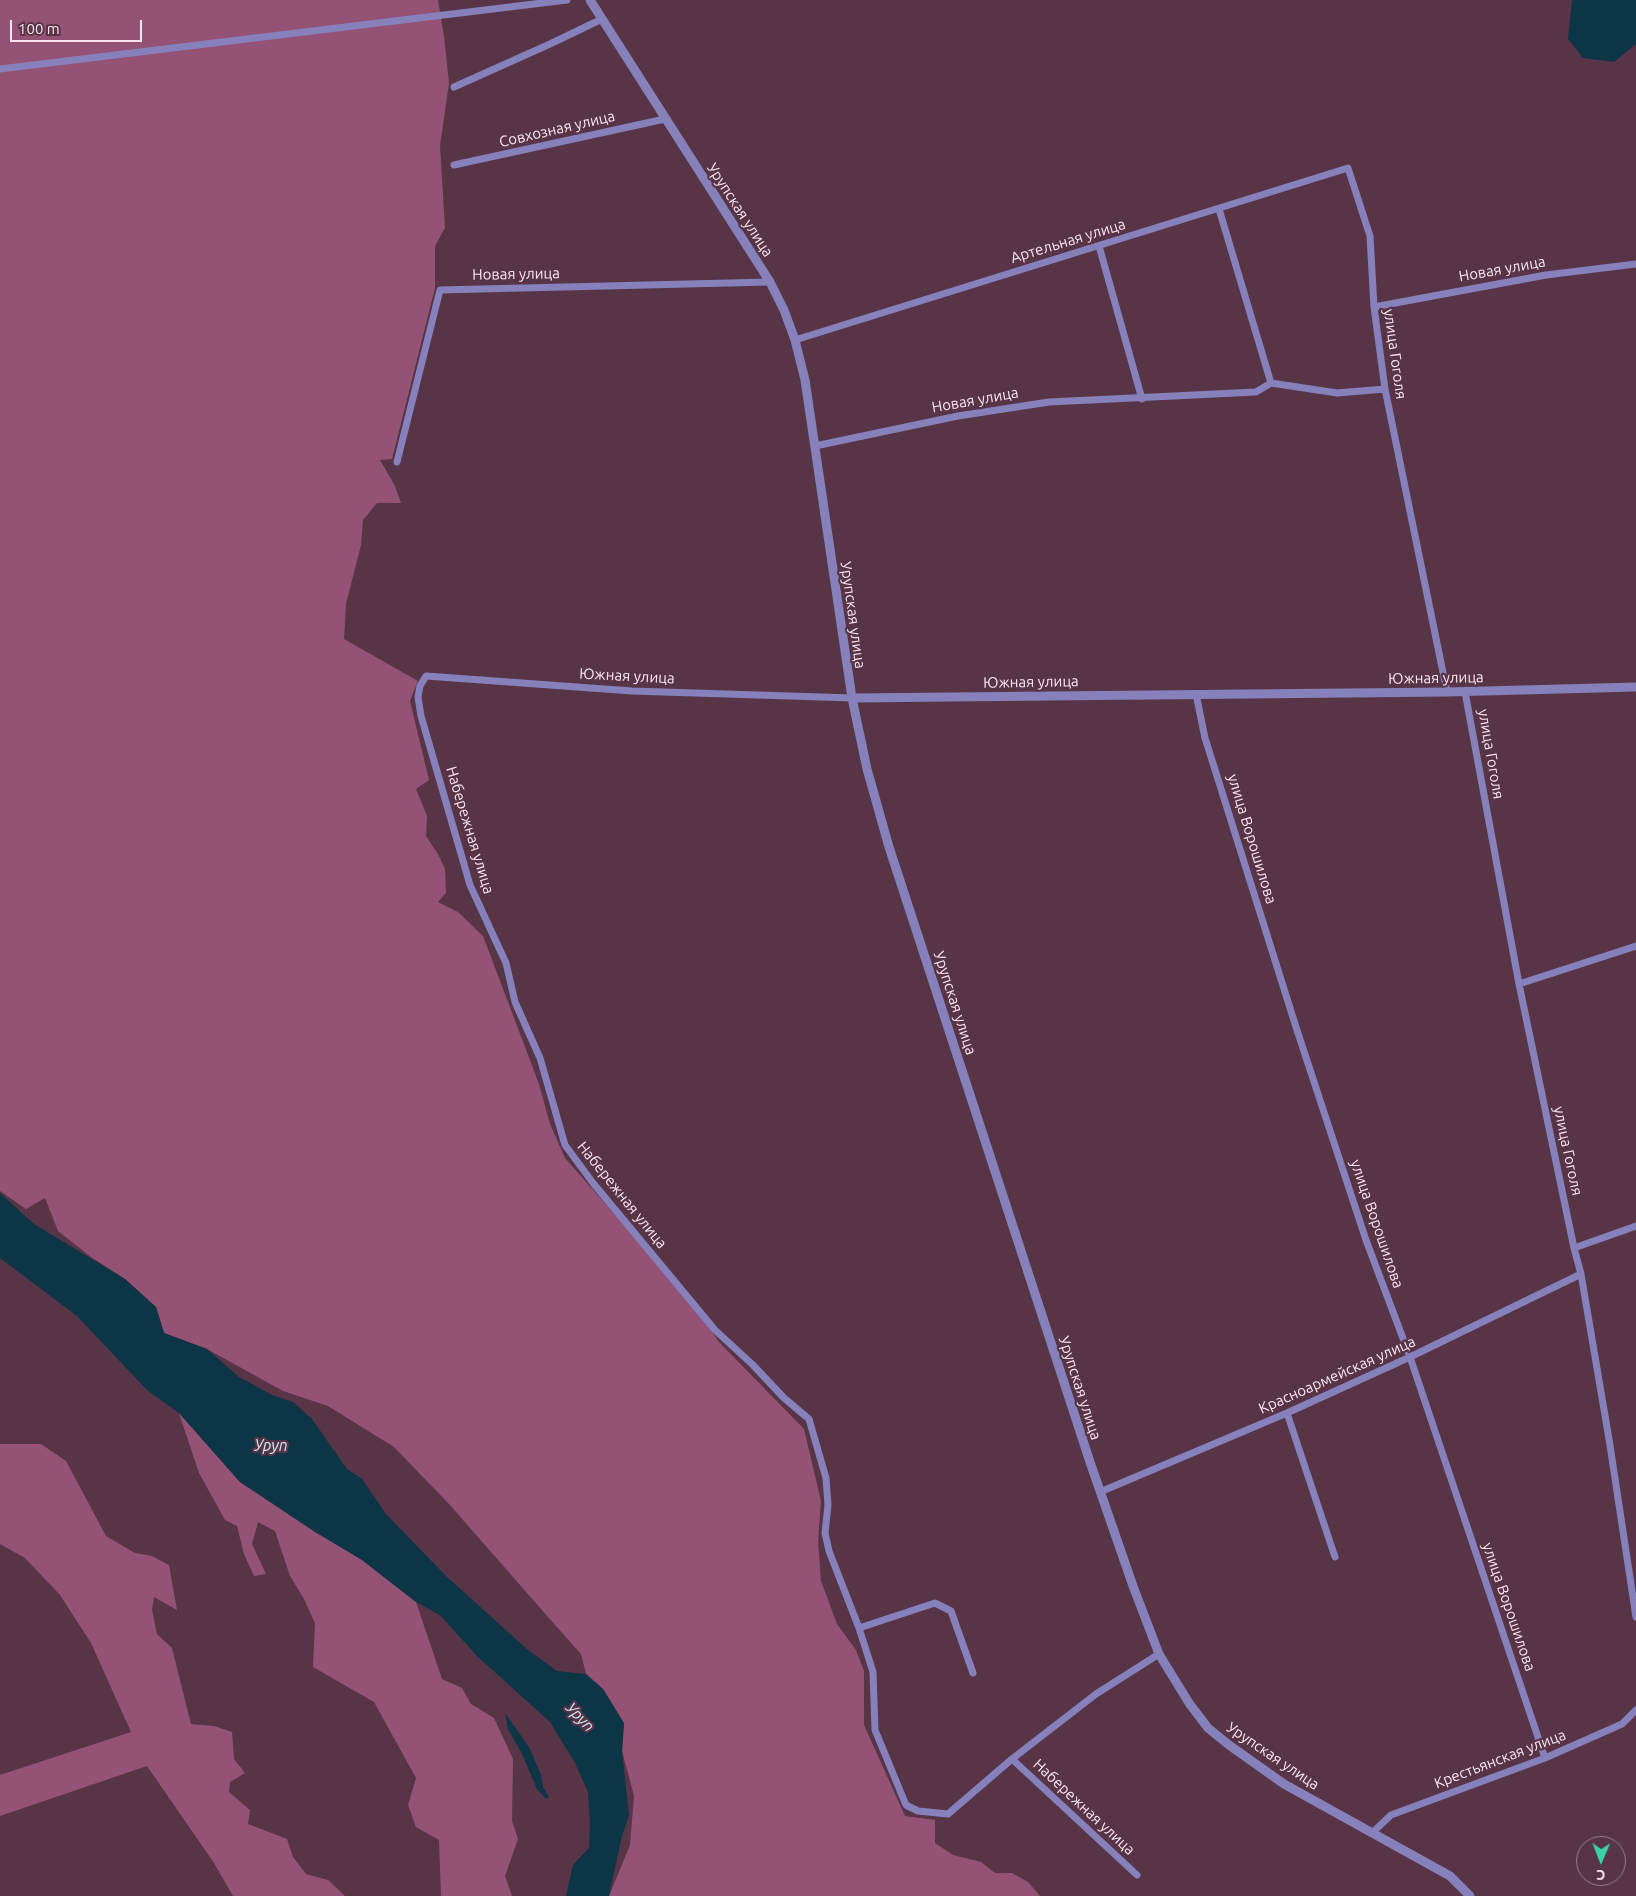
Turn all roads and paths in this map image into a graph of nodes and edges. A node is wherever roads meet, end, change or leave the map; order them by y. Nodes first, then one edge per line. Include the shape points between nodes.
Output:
1 (567, 0) edge
2 (590, 0) edge
3 (602, 19) junction
4 (0, 69) edge
5 (454, 87) dead end
6 (665, 119) junction
7 (454, 165) dead end
8 (1348, 168) joint
9 (1218, 209) junction
10 (1099, 246) junction
11 (1636, 264) edge
12 (770, 282) junction
13 (1374, 307) junction
14 (795, 340) junction
15 (1271, 383) junction
16 (1385, 389) junction
17 (1142, 399) junction
18 (815, 446) junction
19 (397, 462) dead end
20 (426, 676) joint
21 (1636, 686) edge
22 (1447, 692) junction
23 (1465, 692) junction
24 (1196, 694) junction
25 (852, 698) junction
26 (1636, 946) edge
27 (1519, 984) junction
28 (1636, 1226) edge
29 (1574, 1248) junction
30 (1581, 1274) junction
31 (1410, 1357) junction
32 (1287, 1413) junction
33 (1100, 1492) junction
34 (1335, 1557) dead end
35 (1636, 1617) edge
36 (859, 1628) junction
37 (1160, 1654) junction
38 (973, 1673) dead end
39 (1636, 1710) edge
40 (1545, 1758) junction
41 (1012, 1759) junction
42 (1372, 1833) junction
43 (1137, 1875) dead end
44 (1470, 1896) edge

1 - 4 street
2 - 3 street, Урупская улица
3 - 5 street
3 - 6 street, Урупская улица
6 - 7 street, Совхозная улица
6 - 12 street, Урупская улица
8 - 9 street, Артельная улица
8 - 13 street, улица Гоголя via 1370,236
9 - 10 street, Артельная улица
9 - 15 street
10 - 14 street, Артельная улица
10 - 17 street
11 - 13 street, Новая улица via 1546,275
12 - 14 street, Урупская улица
12 - 19 street, Новая улица via 440,290
13 - 16 street, улица Гоголя
14 - 18 street, Урупская улица
15 - 16 street via 1337,393
15 - 17 street, Новая улица via 1256,392
16 - 22 street, улица Гоголя
17 - 18 street, Новая улица via 1049,402 958,416
18 - 25 street, Урупская улица
20 - 25 street, Южная улица via 632,691
20 - 36 street, Набережная улица via 418,698 421,716 470,885 506,963 516,1002 540,1058 565,1145 716,1330 809,1419 826,1478 825,1533 829,1551
21 - 23 street, Южная улица
22 - 23 street, Южная улица
22 - 24 street, Южная улица
23 - 27 street, улица Гоголя
24 - 25 street, Южная улица
24 - 31 street, улица Ворошилова via 1205,738 1296,1027 1366,1240
25 - 33 street, Урупская улица via 867,769 889,847
26 - 27 street
27 - 29 street, улица Гоголя
28 - 29 street
29 - 30 street, улица Гоголя
30 - 31 street, Красноармейская улица
30 - 35 street, улица Гоголя
31 - 32 street, Красноармейская улица
31 - 40 street, улица Ворошилова
32 - 33 street, Красноармейская улица
32 - 34 street
33 - 37 street, Урупская улица
36 - 38 street via 935,1603 951,1611
36 - 41 street, Набережная улица via 873,1672 875,1730 906,1805 918,1811 948,1814
37 - 41 street via 1096,1694
37 - 42 street, Урупская улица via 1189,1703 1215,1734 1284,1784
39 - 40 street, Крестьянская улица via 1622,1724
40 - 42 street, Крестьянская улица via 1391,1815
41 - 43 street, Набережная улица
42 - 44 street, Урупская улица via 1450,1876

